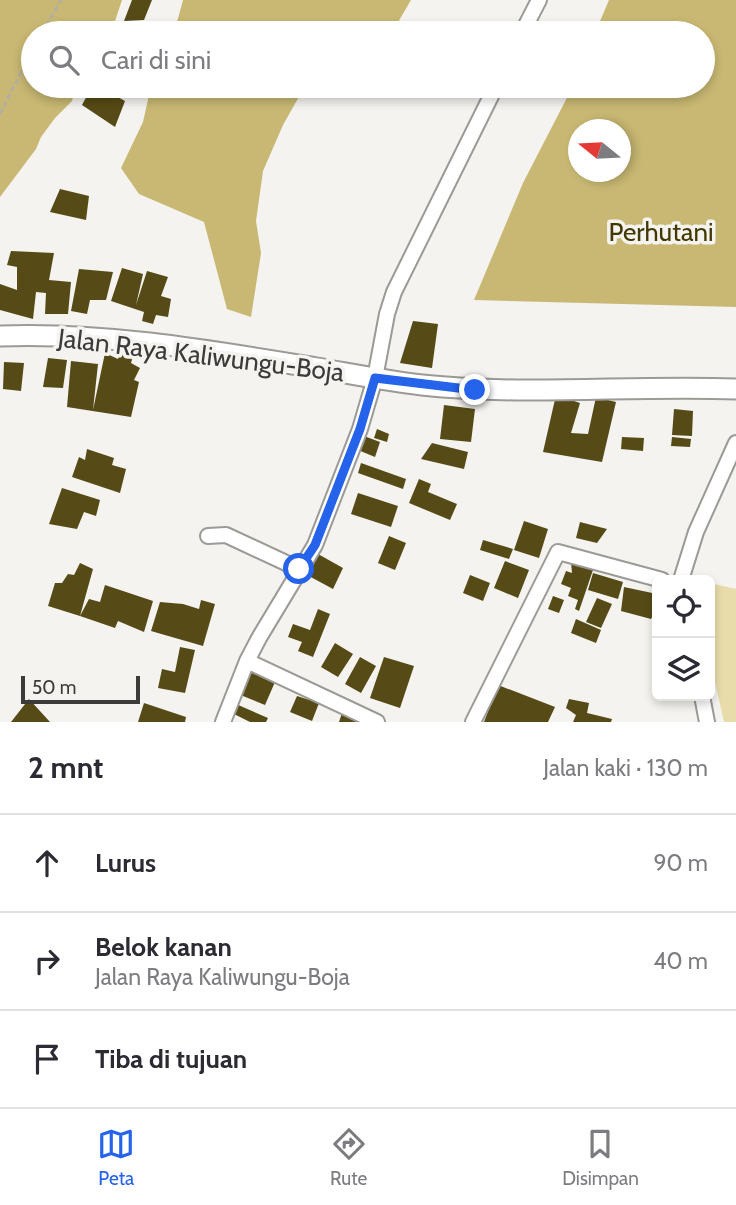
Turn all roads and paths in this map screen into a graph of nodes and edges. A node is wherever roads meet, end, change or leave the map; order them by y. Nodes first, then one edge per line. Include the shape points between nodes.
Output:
1 (61, 0) edge
2 (539, 0) edge
3 (49, 21) edge
4 (528, 21) edge
5 (21, 73) edge
6 (490, 98) edge
7 (0, 114) edge
8 (0, 336) edge
9 (375, 378) junction
10 (736, 389) edge
11 (736, 443) edge
12 (208, 536) dead end
13 (299, 569) junction
14 (683, 575) edge
15 (652, 577) edge
16 (247, 661) junction
17 (703, 701) edge
18 (223, 722) edge
19 (377, 722) edge
20 (474, 722) edge
21 (707, 722) edge

1 - 3 path
2 - 4 street
5 - 7 path
6 - 9 street via 394,292
8 - 9 main road, Jalan Raya Kaliwungu-Boja via 112,339
9 - 10 main road, Jalan Raya Kaliwungu-Boja via 475,390
9 - 13 street via 315,545
11 - 14 street via 696,532
12 - 13 street via 226,535
13 - 16 street
15 - 20 street via 558,552
16 - 18 street
16 - 19 street
17 - 21 street

